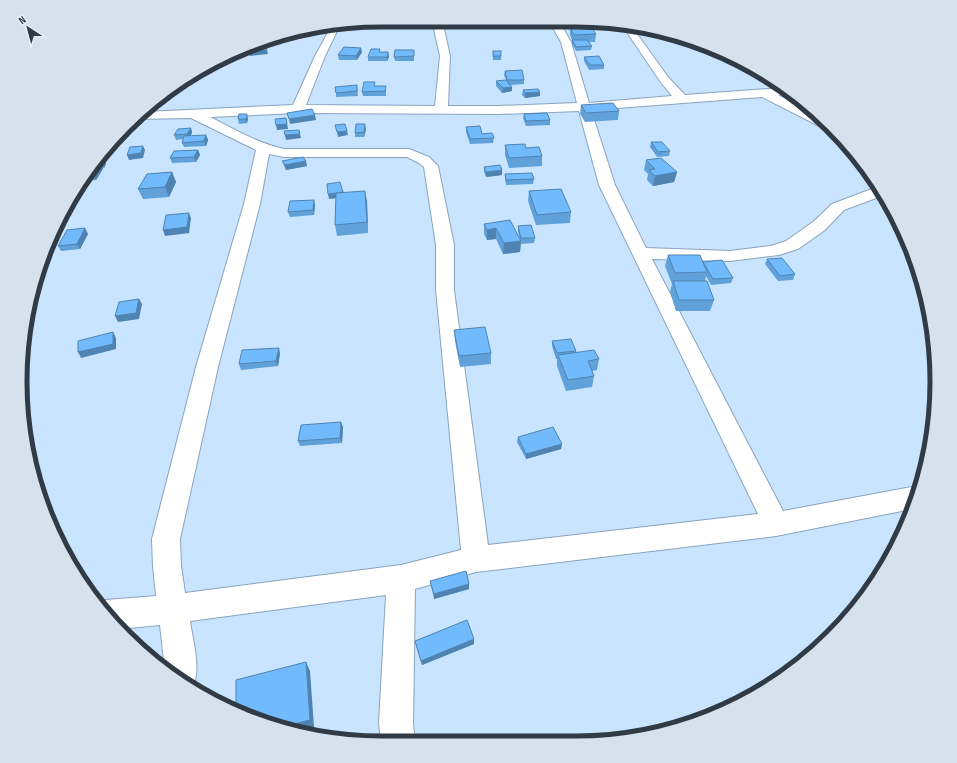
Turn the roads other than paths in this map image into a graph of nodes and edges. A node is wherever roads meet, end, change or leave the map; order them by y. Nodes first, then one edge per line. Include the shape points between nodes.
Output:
1 (439, 27) edge
2 (557, 27) edge
3 (334, 30) edge
4 (630, 31) edge
5 (778, 91) edge
6 (764, 93) junction
7 (682, 100) junction
8 (584, 107) junction
9 (298, 109) junction
10 (440, 110) junction
11 (193, 114) junction
12 (147, 116) edge
13 (810, 116) edge
14 (263, 149) junction
15 (876, 193) edge
16 (640, 253) junction
17 (910, 498) edge
18 (776, 524) junction
19 (476, 560) junction
20 (401, 579) junction
21 (173, 609) junction
22 (114, 614) edge
23 (180, 673) edge
24 (397, 736) edge

1 - 10 street via 445,56
2 - 8 street via 566,42
3 - 9 street
4 - 7 street
5 - 6 street
6 - 7 street
6 - 13 street
7 - 8 street
8 - 10 street
8 - 16 street via 607,185
9 - 10 street
9 - 11 street
11 - 12 street
11 - 14 street
14 - 19 street via 284,153 409,153 431,166 445,245 445,290
14 - 21 street via 252,204 207,367 166,539 167,579
15 - 16 street via 838,207 819,226 792,245 773,250 730,256
16 - 18 street
17 - 18 street
18 - 19 street
19 - 20 street
20 - 21 street
20 - 24 street
21 - 22 street
21 - 23 street

